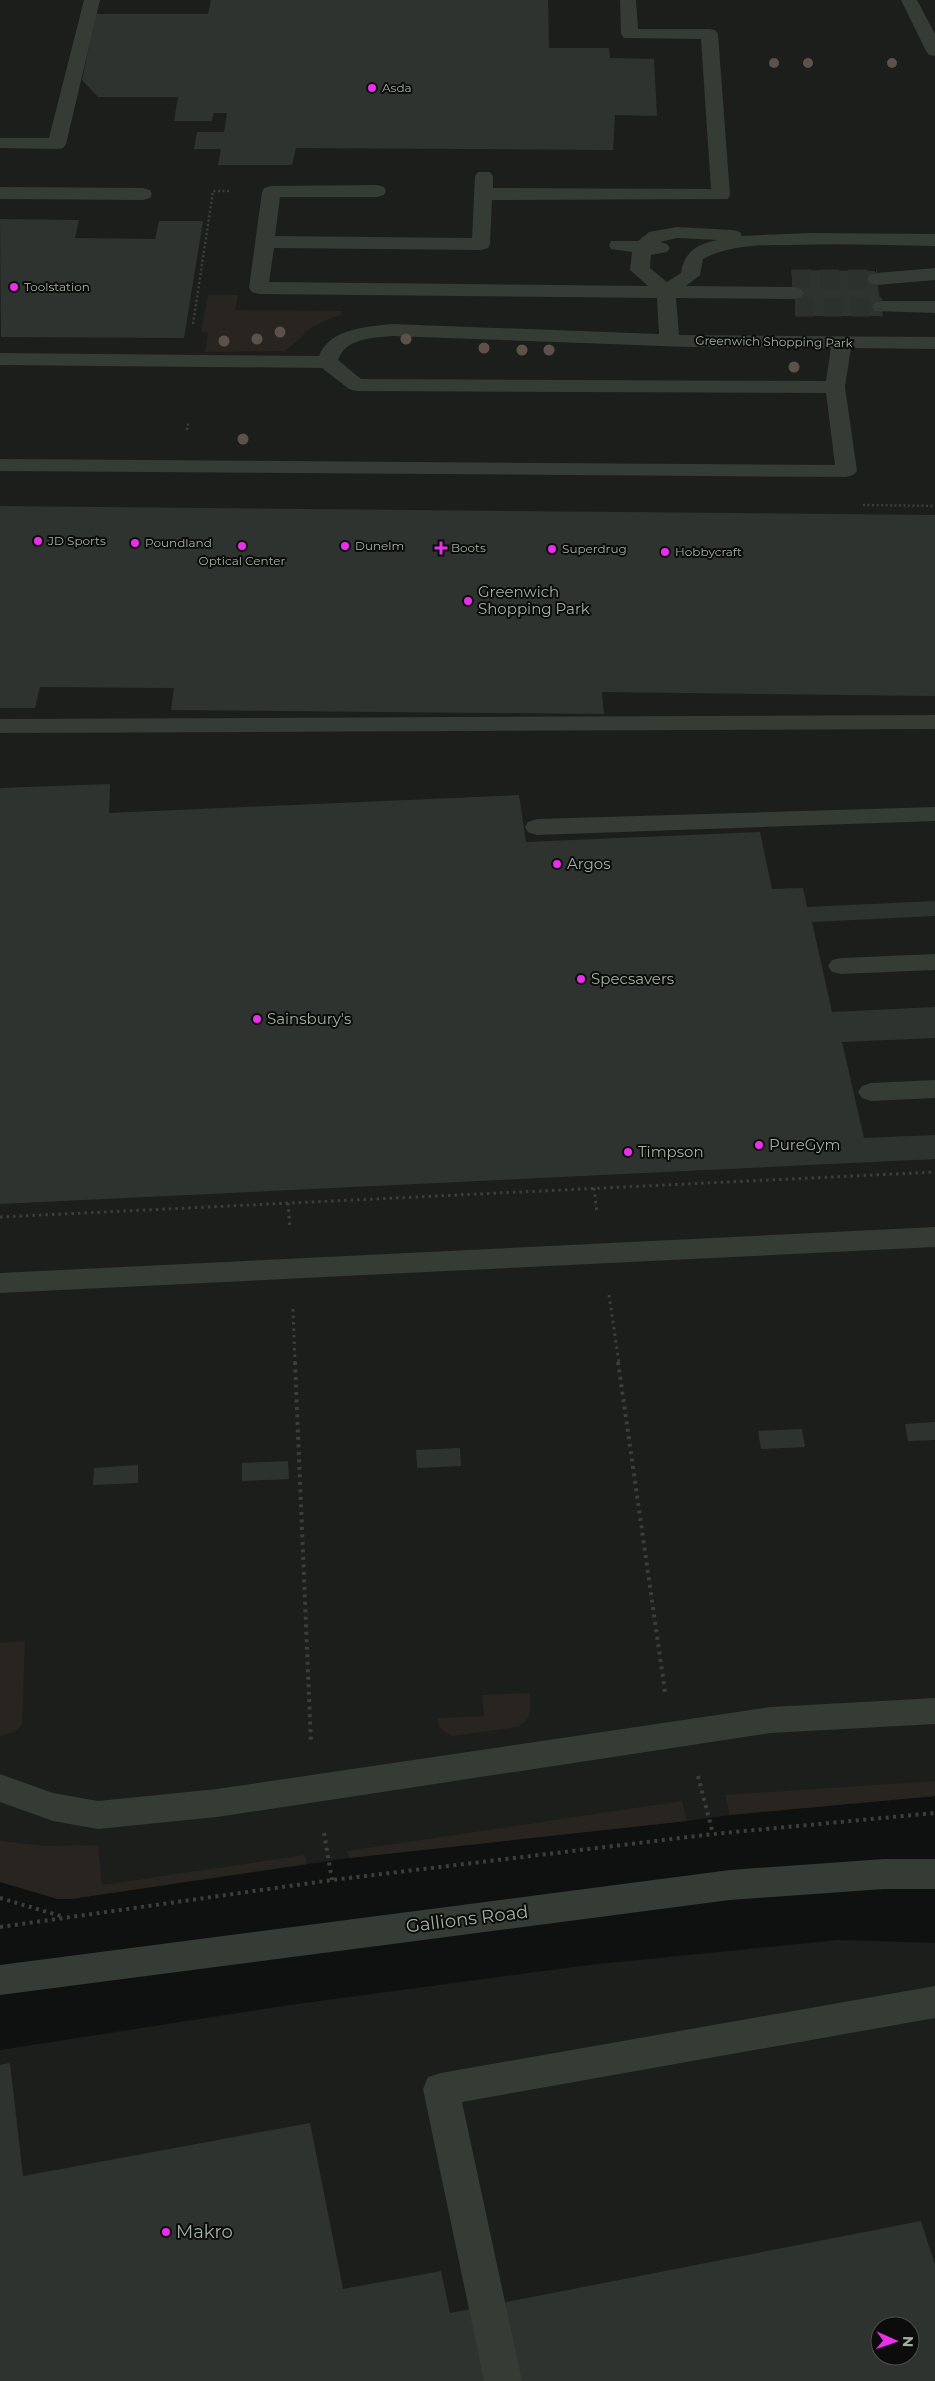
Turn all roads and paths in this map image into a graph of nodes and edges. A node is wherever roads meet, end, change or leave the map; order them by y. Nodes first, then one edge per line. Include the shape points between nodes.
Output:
1 (92, 0) edge
2 (628, 0) edge
3 (909, 0) edge
4 (935, 51) edge
5 (0, 144) edge
6 (503, 175) dead end
7 (580, 177) dead end
8 (377, 191) dead end
9 (271, 192) junction
10 (0, 193) edge
11 (143, 194) dead end
12 (483, 194) junction
13 (600, 194) junction
14 (774, 239) junction
15 (935, 240) edge
16 (265, 242) junction
17 (618, 245) dead end
18 (645, 246) junction
19 (691, 266) junction
20 (935, 274) edge
21 (935, 286) edge
22 (666, 292) junction
23 (720, 293) junction
24 (879, 293) junction
25 (935, 307) edge
26 (193, 325) dead end
27 (669, 340) junction
28 (842, 342) junction
29 (935, 343) edge
30 (0, 360) edge
31 (327, 362) junction
32 (835, 387) junction
33 (0, 465) edge
34 (935, 722) edge
35 (0, 726) edge
36 (935, 814) edge
37 (537, 827) dead end
38 (935, 962) edge
39 (841, 966) dead end
40 (935, 1089) edge
41 (871, 1092) dead end
42 (935, 1172) edge
43 (0, 1217) edge
44 (935, 1237) edge
45 (0, 1283) edge
46 (608, 1294) dead end
47 (293, 1300) dead end
48 (666, 1696) dead end
49 (935, 1711) edge
50 (311, 1751) dead end
51 (696, 1767) dead end
52 (0, 1788) edge
53 (935, 1813) edge
54 (323, 1824) dead end
55 (713, 1834) junction
56 (935, 1874) edge
57 (332, 1880) junction
58 (0, 1898) edge
59 (66, 1917) junction
60 (0, 1927) edge
61 (0, 1980) edge
62 (935, 2002) edge
63 (502, 2381) edge

1 - 5 street via 57,144
2 - 13 street via 630,34 709,34 721,195
3 - 4 street
6 - 12 street via 484,175
7 - 13 street
8 - 9 street
9 - 16 street
9 - 26 path via 213,191
10 - 11 street
12 - 13 street
12 - 16 street via 481,244
14 - 15 street
14 - 18 street via 685,232 662,235
14 - 19 street via 714,246 697,254
16 - 22 street via 259,288
17 - 18 street
18 - 19 street via 679,255
18 - 22 street via 641,251 640,270
19 - 22 street via 690,275
20 - 24 street
21 - 24 street
22 - 23 street
22 - 27 street
23 - 23 street via 794,293
24 - 25 street
27 - 28 street, Greenwich Shopping Park
27 - 31 street, Greenwich Shopping Park via 392,330 364,333 337,343 329,352
28 - 29 street, Greenwich Shopping Park
28 - 32 street
30 - 31 street
31 - 32 street via 356,385
32 - 33 street via 846,472
34 - 35 street
36 - 37 street
38 - 39 street
40 - 41 street
42 - 43 path
44 - 45 street
46 - 48 path
47 - 50 path
49 - 52 street via 771,1720 217,1803 98,1815 53,1807
51 - 55 path
53 - 55 path
54 - 57 path
55 - 57 path
56 - 61 street, Gallions Road via 884,1874 730,1885
57 - 59 path
58 - 59 path
59 - 60 path
62 - 63 street via 441,2089

